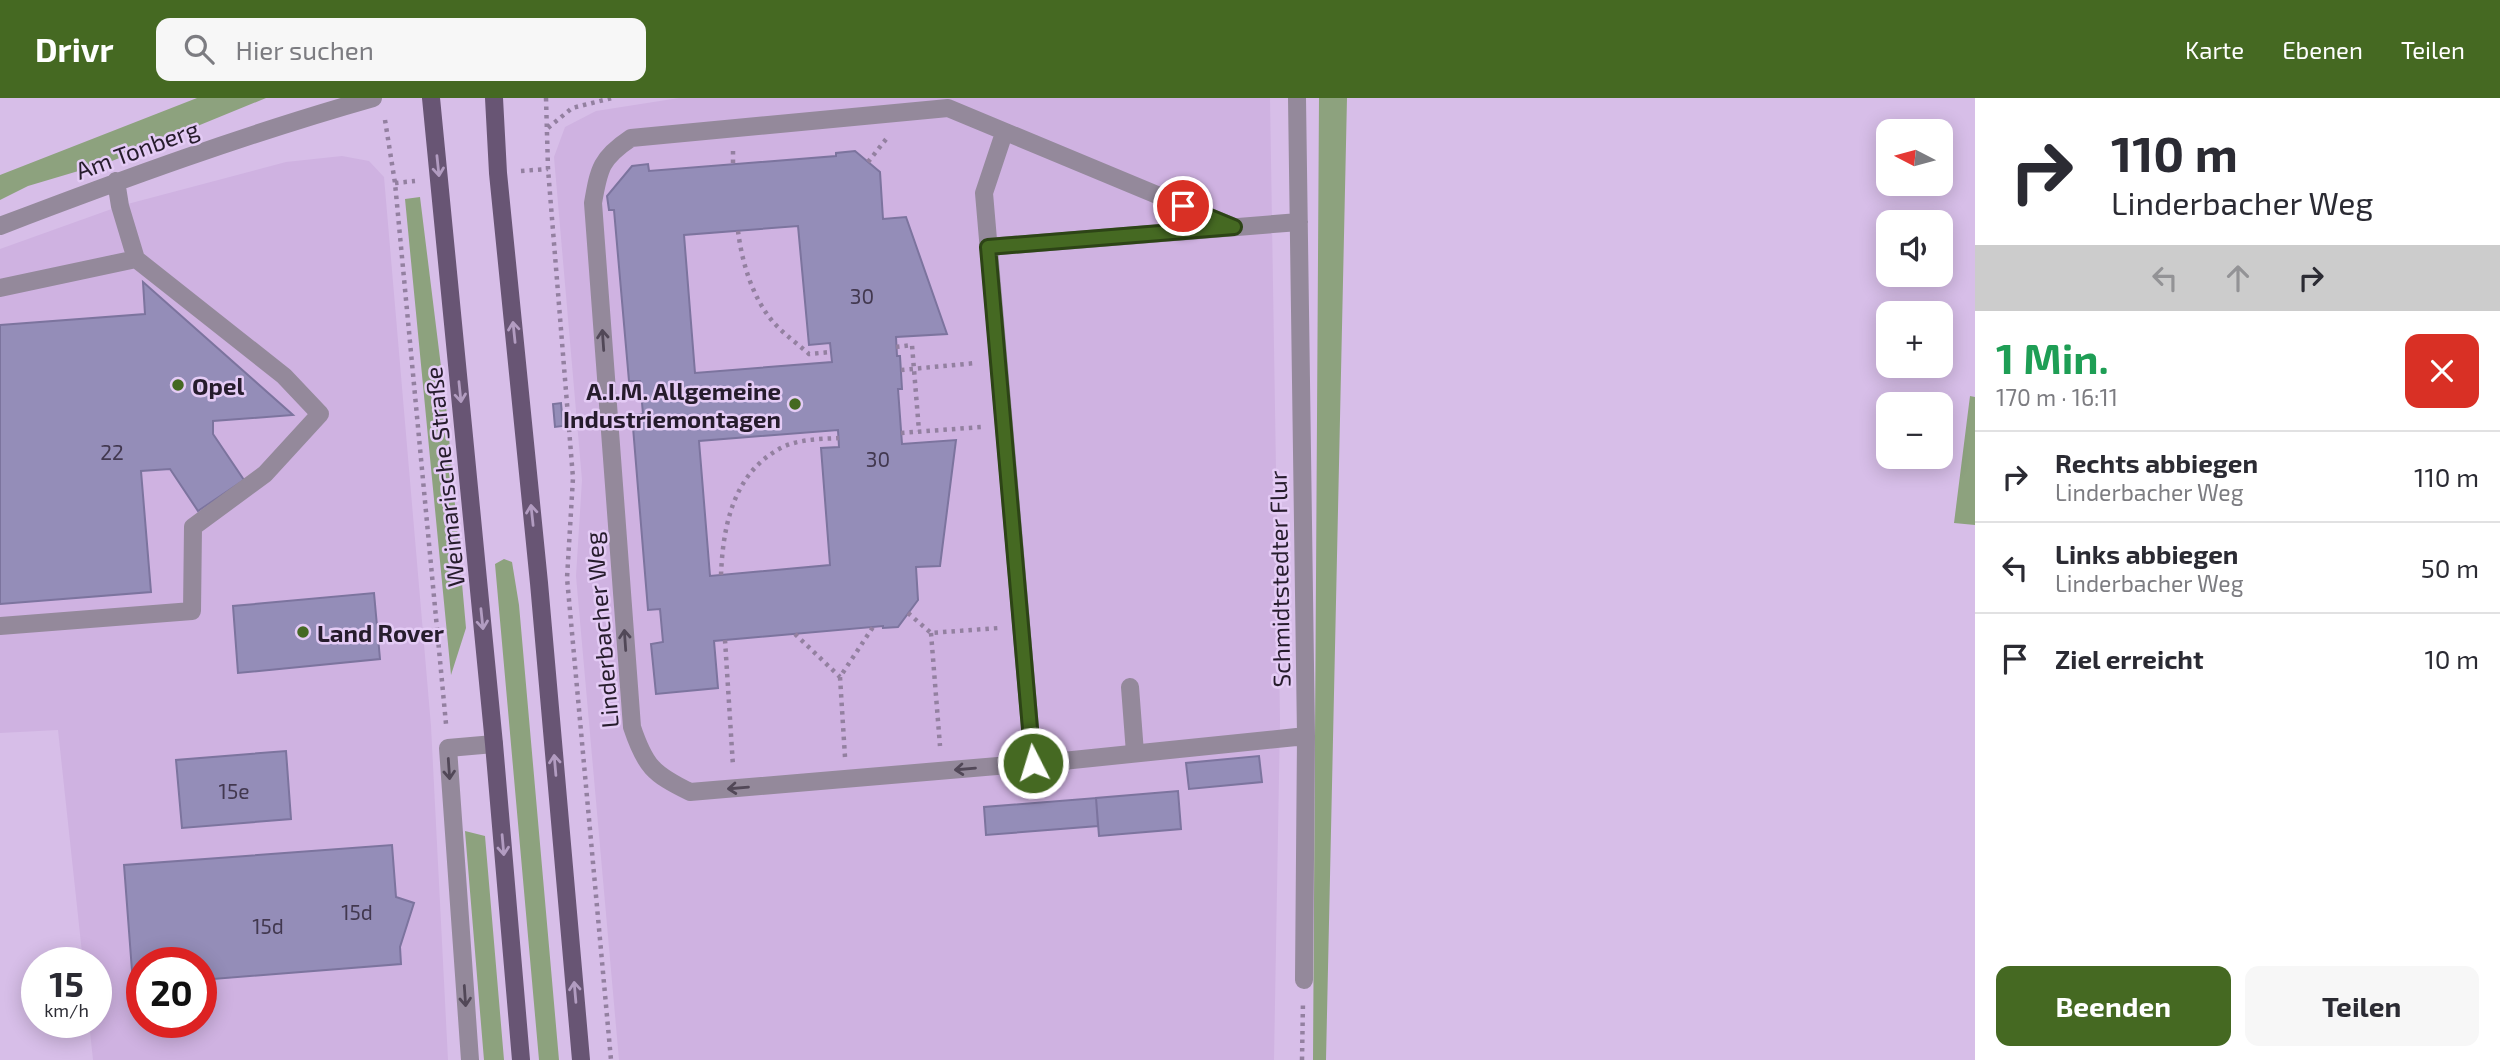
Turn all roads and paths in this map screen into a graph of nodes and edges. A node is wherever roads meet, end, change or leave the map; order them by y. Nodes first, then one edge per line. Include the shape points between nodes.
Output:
1 (431, 98) edge
2 (494, 98) edge
3 (546, 98) edge
4 (612, 98) edge
5 (1297, 98) edge
6 (378, 104) edge
7 (547, 129) junction
8 (1004, 133) junction
9 (116, 181) junction
10 (1299, 222) junction
11 (0, 226) edge
12 (1234, 227) junction
13 (738, 231) dead end
14 (988, 247) junction
15 (136, 259) junction
16 (0, 288) edge
17 (896, 347) dead end
18 (831, 352) dead end
19 (998, 361) junction
20 (914, 369) junction
21 (901, 370) dead end
22 (1003, 425) junction
23 (919, 432) junction
24 (901, 433) dead end
25 (839, 438) dead end
26 (721, 575) dead end
27 (908, 613) dead end
28 (0, 626) edge
29 (1021, 626) junction
30 (873, 627) dead end
31 (931, 633) junction
32 (795, 634) dead end
33 (725, 640) dead end
34 (840, 677) junction
35 (1130, 687) dead end
36 (1306, 736) junction
37 (494, 744) junction
38 (448, 748) junction
39 (1135, 753) junction
40 (1053, 762) dead end
41 (942, 771) junction
42 (847, 779) junction
43 (735, 788) junction
44 (1304, 981) joint
45 (470, 1060) edge
46 (521, 1060) edge
47 (582, 1060) edge
48 (611, 1060) edge
49 (1302, 1060) edge

1 -> 37 main road, Weimarische Straße
47 -> 2 main road
3 - 7 path
4 - 7 path via 572,108
5 - 10 street, Schmidtstedter Flur
6 - 9 street, Am Tonberg via 270,128
6 - 38 path via 395,183
7 - 48 path via 573,478 567,578
8 - 12 street, Linderbacher Weg
8 - 14 street, Linderbacher Weg via 984,193
43 -> 8 street, Linderbacher Weg via 690,792 663,779 642,756 632,727 593,203 598,173 611,151 631,138 948,108
9 - 11 street, Am Tonberg
9 - 15 street
10 - 12 street, Linderbacher Weg
10 - 36 street, Schmidtstedter Flur
12 - 14 street, Linderbacher Weg
13 - 18 path via 740,251 759,301 775,324 809,354
14 - 19 street, Linderbacher Weg
15 - 16 street
15 - 28 street via 284,376 320,414 265,474 193,527 192,611
17 - 20 path via 912,345
19 - 20 path
19 - 22 street, Linderbacher Weg
20 - 21 path
20 - 23 path
22 - 23 path
22 - 29 street, Linderbacher Weg
23 - 24 path
25 - 26 path via 786,446 766,458 745,481 733,500 722,546
27 - 31 path
29 - 31 path
29 -> 41 street, Linderbacher Weg via 1033,763
30 - 34 path
31 - 41 path
32 - 34 path
33 - 43 path
34 - 42 path
35 - 39 street
36 - 39 street
36 - 44 street, Schmidtstedter Flur
37 - 38 street
37 -> 46 main road, Weimarische Straße
38 -> 45 street
39 - 40 street
41 - 42 street, Linderbacher Weg
42 -> 43 street, Linderbacher Weg
44 - 49 path

